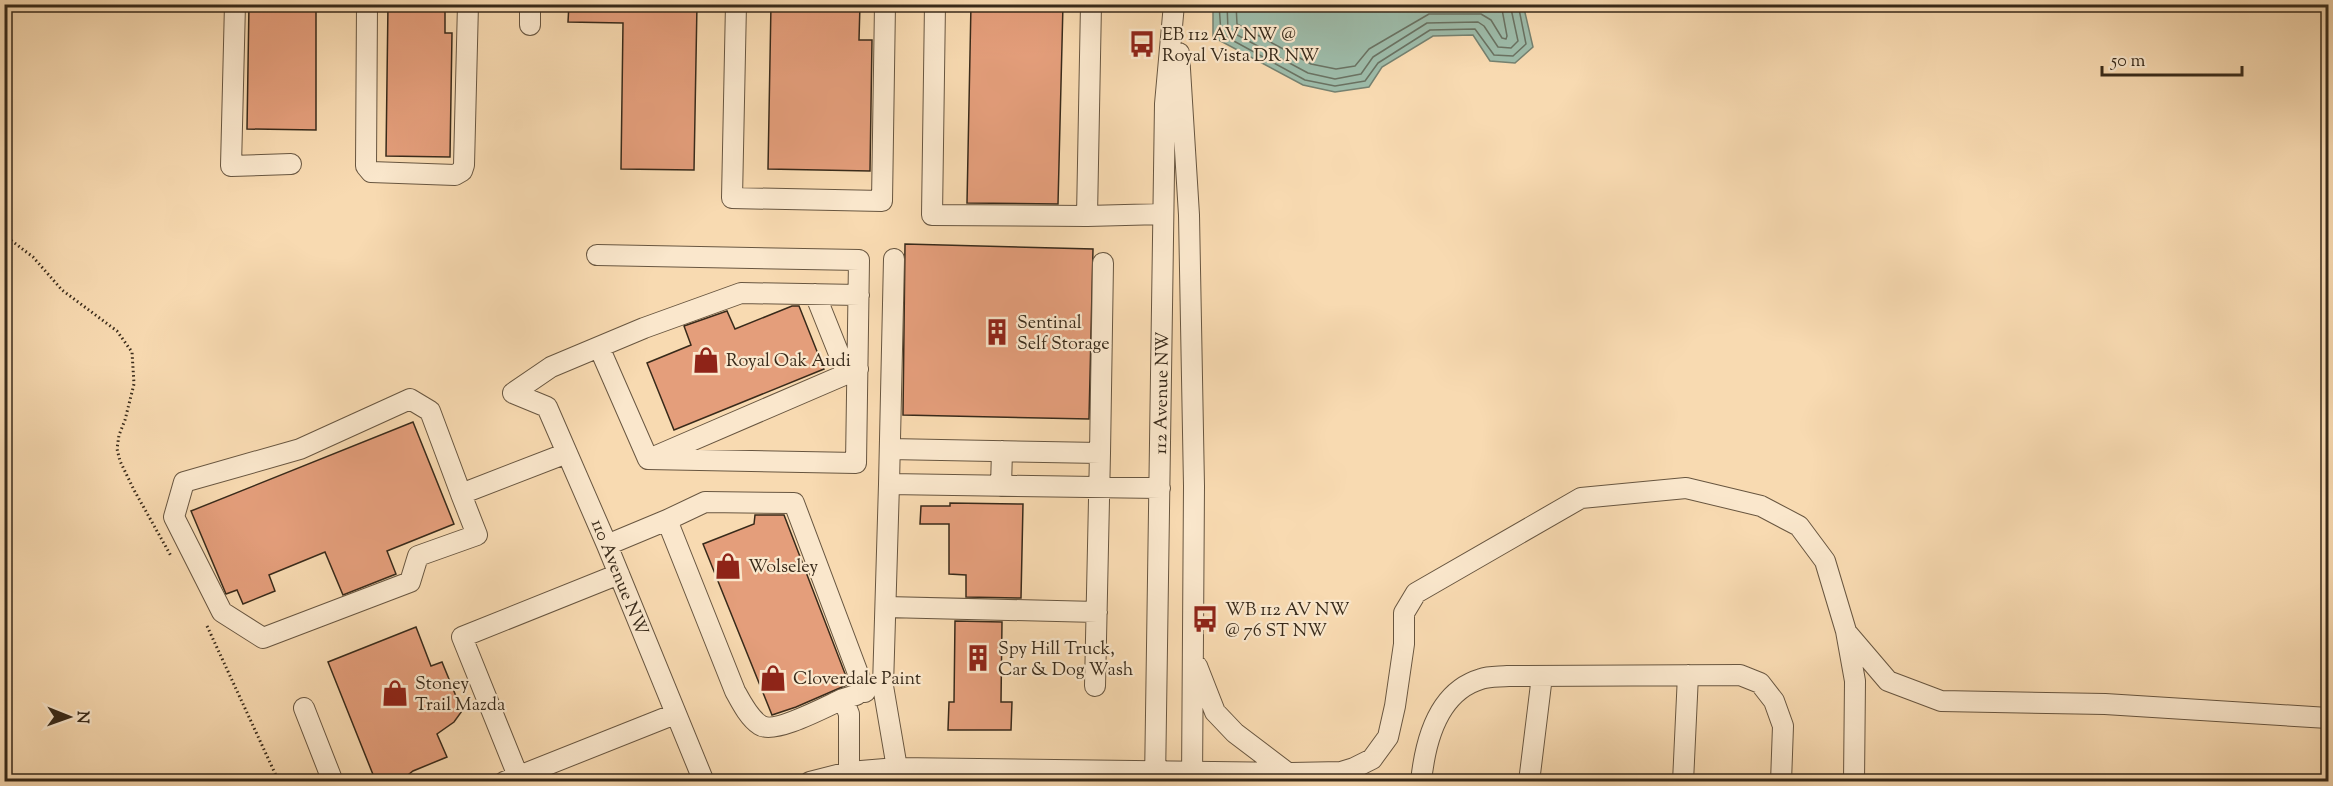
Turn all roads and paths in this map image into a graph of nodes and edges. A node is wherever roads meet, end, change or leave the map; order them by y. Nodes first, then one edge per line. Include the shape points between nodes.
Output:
1 (235, 4) edge
2 (367, 4) edge
3 (468, 4) edge
4 (530, 4) edge
5 (736, 4) edge
6 (885, 4) edge
7 (935, 4) edge
8 (1091, 4) edge
9 (1175, 4) edge
10 (530, 25) dead end
11 (291, 164) dead end
12 (1163, 214) junction
13 (1087, 216) junction
14 (4, 235) edge
15 (597, 255) dead end
16 (894, 259) dead end
17 (1103, 263) dead end
18 (815, 294) junction
19 (859, 295) junction
20 (599, 347) junction
21 (852, 371) junction
22 (890, 449) junction
23 (1002, 451) junction
24 (567, 453) junction
25 (1100, 453) junction
26 (648, 459) junction
27 (889, 484) junction
28 (1001, 486) junction
29 (1098, 487) junction
30 (1160, 488) junction
31 (461, 494) junction
32 (667, 520) junction
33 (607, 545) junction
34 (173, 560) dead end
35 (619, 574) junction
36 (886, 607) junction
37 (1097, 612) junction
38 (204, 620) dead end
39 (1846, 631) junction
40 (1194, 658) junction
41 (1688, 675) junction
42 (1542, 676) junction
43 (1095, 686) dead end
44 (874, 689) junction
45 (843, 699) junction
46 (304, 708) dead end
47 (675, 714) junction
48 (2328, 718) edge
49 (897, 768) junction
50 (849, 772) junction
51 (1155, 776) edge
52 (1192, 776) edge
53 (1283, 777) edge
54 (511, 779) edge
55 (279, 782) edge
56 (333, 782) edge
57 (704, 782) edge
58 (810, 782) edge
59 (1421, 782) edge
60 (1529, 782) edge
61 (1683, 782) edge
62 (1781, 782) edge
63 (1854, 782) edge

1 - 11 street via 231,166
2 - 3 street via 366,166 371,171 455,175 464,165
4 - 10 street
5 - 6 street via 732,198 882,201
7 - 13 street via 932,215
8 - 13 street
9 - 12 street, 112 Avenue NW via 1165,104
9 - 40 street, 112 Avenue NW via 1190,215
12 - 13 street
12 - 30 street, 112 Avenue NW
14 - 34 path via 33,257 62,290 117,331 132,352 134,384 117,449 134,490
15 - 19 street via 860,260
16 - 22 street
17 - 25 street
18 - 19 street
18 - 20 street via 741,293
18 - 21 street
19 - 21 street
20 - 24 street, 110 Avenue NW via 551,367 513,393 547,407
20 - 26 street
21 - 26 street
21 - 26 street via 856,463
22 - 23 street
22 - 27 street
23 - 25 street
23 - 28 street
24 - 31 street
24 - 33 street, 110 Avenue NW
25 - 29 street
27 - 28 street
27 - 36 street
28 - 29 street
29 - 30 street
29 - 37 street
30 - 51 street, 112 Avenue NW
31 - 31 street via 477,535 418,556 410,582 263,638 222,612 174,517 184,482 300,449 410,399 430,411
32 - 33 street
32 - 44 street via 705,502 794,503
32 - 45 street via 735,691 759,725 782,725
33 - 35 street, 110 Avenue NW
35 - 47 street, 110 Avenue NW
35 - 54 street via 462,637
36 - 37 street
36 - 44 street
37 - 43 street
38 - 55 path
39 - 48 street via 1888,681 1941,701 2105,704
39 - 53 street via 1825,561 1799,526 1761,506 1686,488 1581,498 1416,593 1404,613 1404,644 1388,737 1372,759 1341,772
39 - 63 street via 1855,681
40 - 52 street, 112 Avenue NW
40 - 53 street via 1215,712
41 - 42 street
41 - 61 street
41 - 62 street via 1740,675 1760,683 1774,701 1783,726
42 - 59 street via 1480,679 1457,692 1436,717 1425,750
42 - 60 street
44 - 45 street
44 - 49 street
45 - 50 street via 849,714
46 - 56 street
47 - 54 street
47 - 57 street, 110 Avenue NW
49 - 50 street
49 - 51 street
50 - 58 street
51 - 52 street
52 - 53 street

